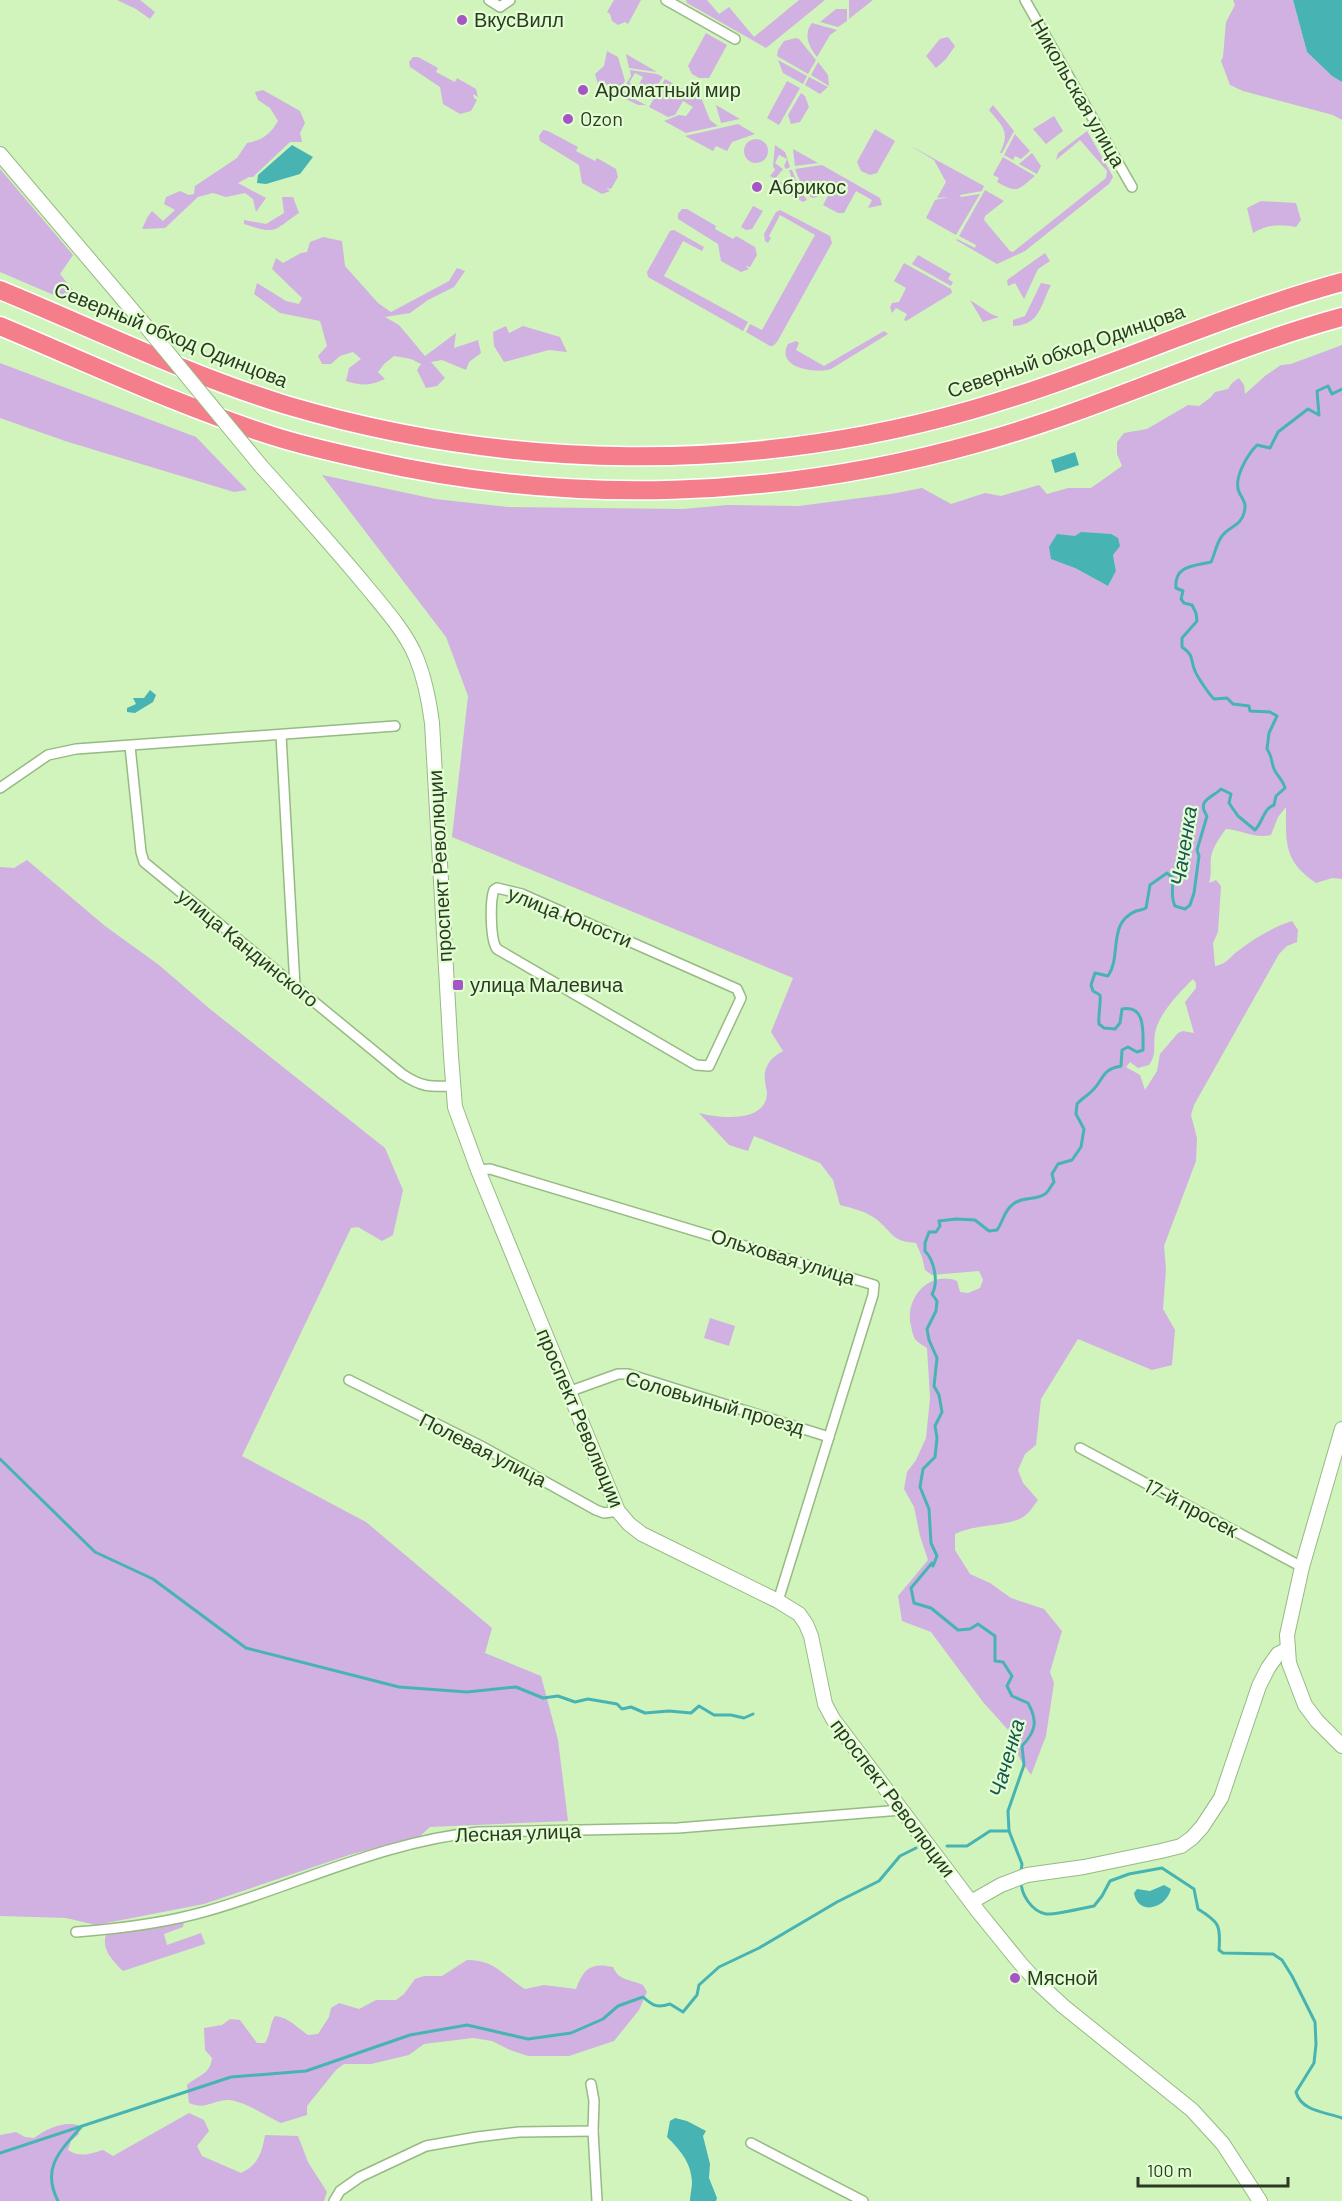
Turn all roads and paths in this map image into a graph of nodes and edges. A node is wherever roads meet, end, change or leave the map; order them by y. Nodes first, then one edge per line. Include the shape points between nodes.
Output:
1 (489, 0) edge
2 (510, 0) edge
3 (666, 0) edge
4 (1025, 0) edge
5 (735, 39) dead end
6 (0, 154) edge
7 (1132, 187) dead end
8 (1342, 282) edge
9 (0, 290) edge
10 (1342, 317) edge
11 (0, 326) edge
12 (395, 726) dead end
13 (280, 735) junction
14 (130, 746) junction
15 (0, 788) edge
16 (295, 986) junction
17 (656, 1041) joint
18 (453, 1086) junction
19 (478, 1170) junction
20 (349, 1380) dead end
21 (568, 1392) junction
22 (1342, 1429) edge
23 (829, 1437) junction
24 (1080, 1448) dead end
25 (618, 1511) junction
26 (1302, 1567) junction
27 (778, 1601) junction
28 (1288, 1649) junction
29 (1342, 1746) edge
30 (901, 1810) junction
31 (971, 1902) junction
32 (76, 1932) dead end
33 (591, 2084) dead end
34 (593, 2131) junction
35 (752, 2143) dead end
36 (334, 2201) edge
37 (597, 2201) edge
38 (863, 2201) edge
39 (1260, 2201) edge

1 - 2 street via 500,7
3 - 5 street
4 - 7 street, Никольская улица
6 - 18 street, проспект Революции, bridge via 261,466 325,536 385,609 415,655 428,692
8 - 9 highway, Северный обход Одинцова via 1221,320 1021,395 939,419 820,444 723,455 601,456 497,449 397,432 285,405 162,359
10 - 11 highway via 1232,352 1031,427 948,451 826,477 725,488 600,490 493,482 391,465 275,437 149,390
12 - 13 street
13 - 14 street
13 - 16 street
14 - 15 street via 48,755
14 - 16 street, улица Кандинского via 144,862
16 - 18 street, улица Кандинского via 415,1082 429,1087
17 - 17 street, улица Юности via 497,949 493,940 494,890 522,894 730,985 740,993 709,1066 696,1065
18 - 19 street, проспект Революции via 456,1107
19 - 21 street, проспект Революции
19 - 23 street, Ольховая улица via 489,1168 874,1285
20 - 25 street, Полевая улица via 481,1446 596,1510
21 - 23 street, Соловьиный проезд via 628,1374
21 - 25 street, проспект Революции
22 - 26 street
23 - 27 street, Ольховая улица
24 - 26 street, 17-й просек
25 - 27 street, проспект Революции via 642,1534
26 - 28 street via 1289,1620
27 - 30 street, проспект Революции via 806,1624 825,1704
28 - 29 street via 1305,1705
28 - 31 street via 1278,1654 1268,1668 1221,1798 1192,1838 1181,1846 1161,1851 1027,1875
30 - 31 street, проспект Революции
30 - 32 street, Лесная улица via 678,1827 450,1835 348,1862 206,1911
31 - 39 street, проспект Революции via 1037,1982 1192,2109 1223,2144
33 - 34 street
34 - 36 street via 529,2131 426,2146 360,2177 340,2191
34 - 37 street
35 - 38 street

